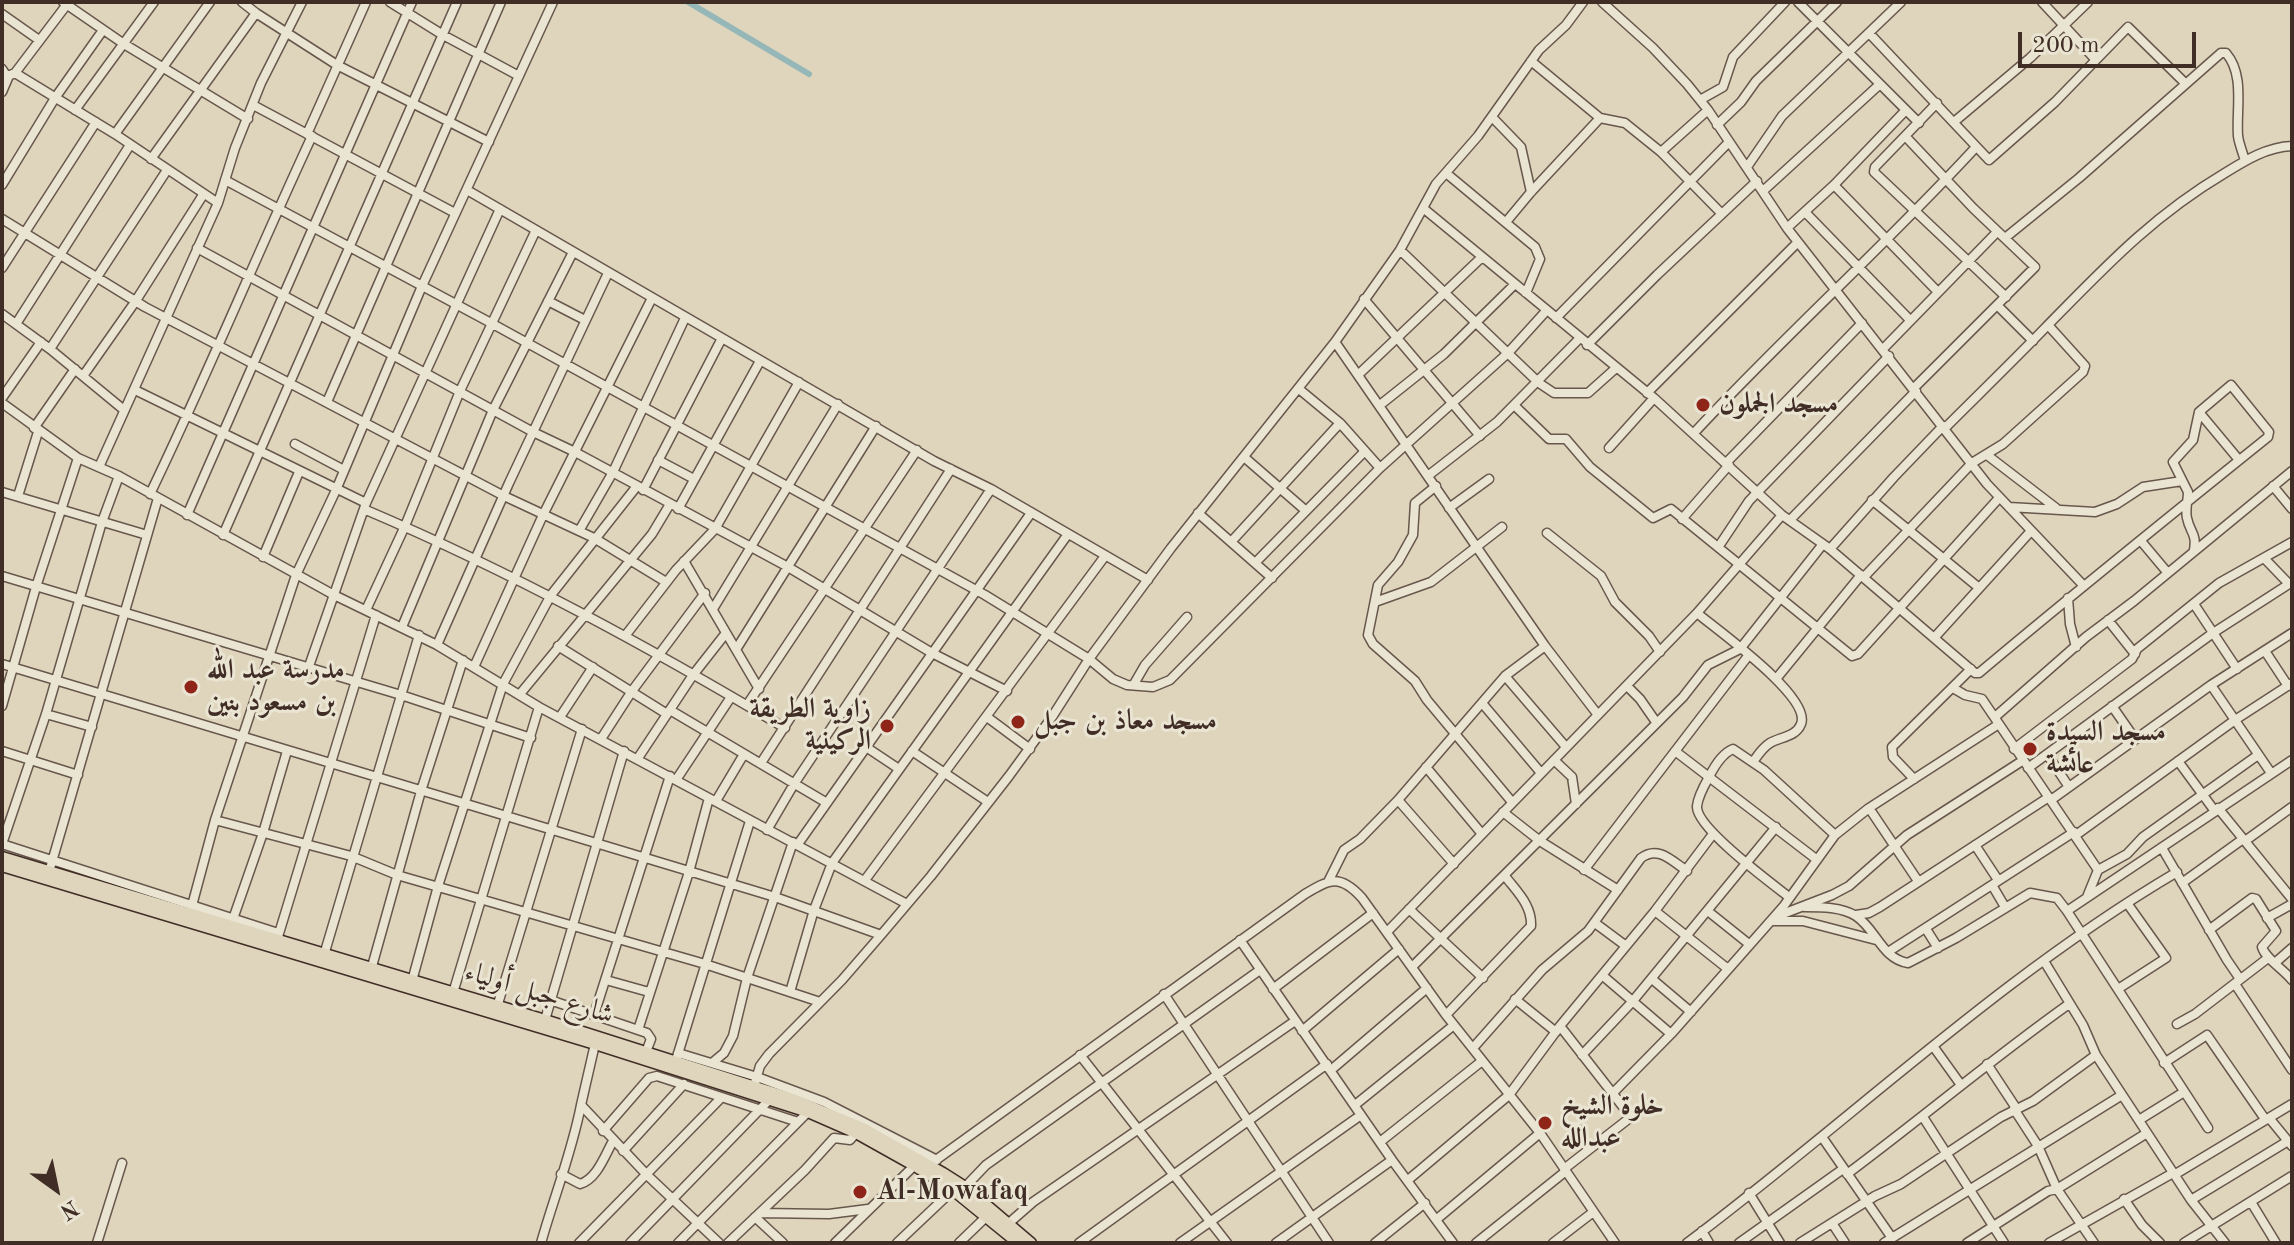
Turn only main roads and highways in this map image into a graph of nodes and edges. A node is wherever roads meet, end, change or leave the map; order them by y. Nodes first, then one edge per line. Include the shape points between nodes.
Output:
1 (2, 857) edge
2 (2, 866) edge
3 (925, 1163) junction
4 (959, 1189) junction
5 (1018, 1243) edge
6 (1031, 1243) edge

1 - 3 main road, شارع جبل أولياء via 51,867 371,970 755,1081 844,1119
2 - 3 main road, شارع جبل أولياء via 770,1099
3 - 4 main road, شارع جبل أولياء
4 - 5 main road, شارع جبل أولياء
4 - 6 main road, شارع جبل أولياء

